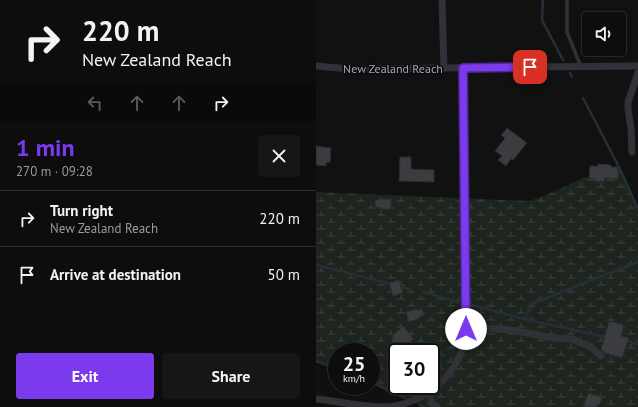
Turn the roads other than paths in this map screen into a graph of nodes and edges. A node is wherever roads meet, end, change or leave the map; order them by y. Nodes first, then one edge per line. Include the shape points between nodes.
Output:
1 (442, 0) edge
2 (567, 0) edge
3 (316, 66) edge
4 (638, 66) edge
5 (581, 67) junction
6 (444, 68) junction
7 (463, 68) junction
8 (638, 73) edge
9 (632, 152) dead end
10 (466, 329) junction
11 (601, 356) dead end
12 (440, 383) edge
13 (425, 395) edge
14 (430, 395) edge
15 (316, 399) edge
16 (380, 407) edge
17 (437, 407) edge

1 - 6 street
2 - 5 lane via 567,32
3 - 6 street, New Zealand Reach via 350,69
4 - 5 street, New Zealand Reach
5 - 7 street, New Zealand Reach
6 - 7 street, New Zealand Reach
7 - 10 street
8 - 9 street via 628,102
10 - 11 street via 512,330 572,339 591,346
10 - 12 street via 457,362
13 - 16 street via 409,403
14 - 17 street via 432,403
15 - 16 street

